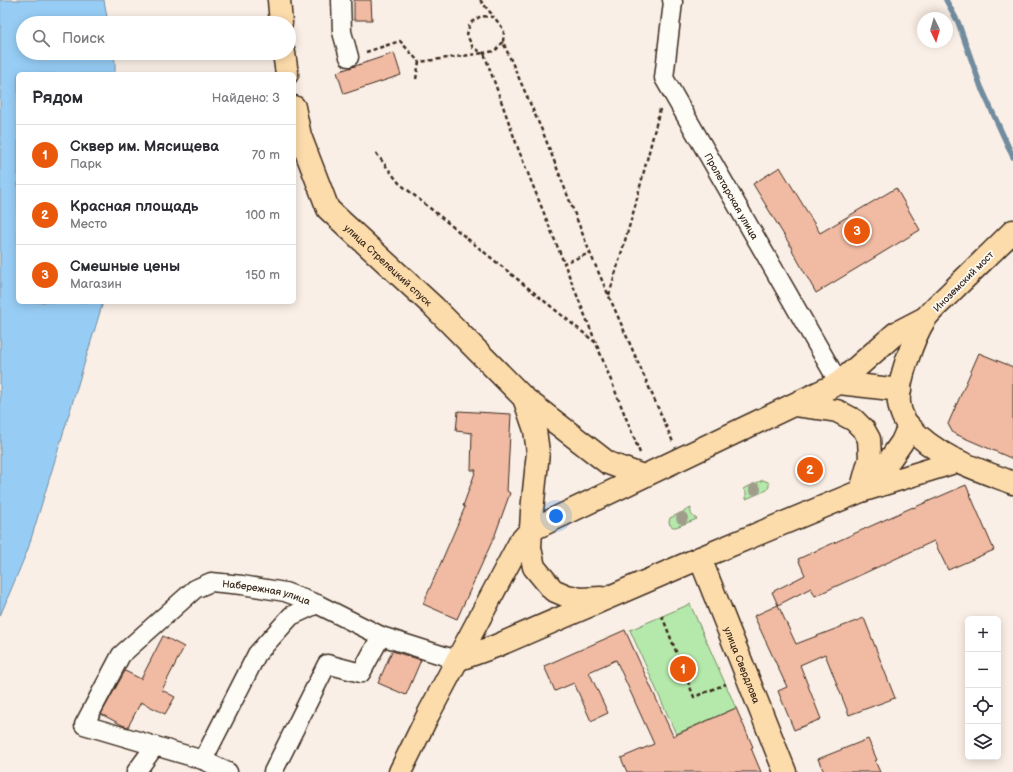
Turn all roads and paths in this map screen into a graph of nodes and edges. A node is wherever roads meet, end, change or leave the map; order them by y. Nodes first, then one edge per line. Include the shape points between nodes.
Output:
1 (279, 0) edge
2 (341, 0) edge
3 (480, 0) edge
4 (672, 0) edge
5 (280, 16) edge
6 (494, 17) junction
7 (503, 42) junction
8 (484, 53) junction
9 (349, 57) joint
10 (285, 60) edge
11 (419, 62) junction
12 (287, 72) edge
13 (416, 79) dead end
14 (661, 106) dead end
15 (296, 117) edge
16 (376, 153) dead end
17 (1013, 231) edge
18 (590, 253) junction
19 (564, 263) junction
20 (608, 295) junction
21 (927, 316) junction
22 (596, 344) junction
23 (839, 383) junction
24 (900, 390) junction
25 (524, 398) junction
26 (795, 405) junction
27 (909, 426) junction
28 (681, 459) junction
29 (958, 461) junction
30 (646, 475) junction
31 (1013, 483) edge
32 (861, 491) junction
33 (531, 530) junction
34 (700, 558) junction
35 (608, 598) junction
36 (317, 604) junction
37 (662, 616) dead end
38 (381, 636) junction
39 (457, 660) junction
40 (726, 684) dead end
41 (155, 746) junction
42 (203, 760) junction
43 (136, 772) edge
44 (228, 772) edge
45 (273, 772) edge
46 (400, 772) edge
47 (785, 772) edge

1 - 5 main road
2 - 9 street via 342,32
3 - 6 path
4 - 23 street, Пролетарская улица via 664,78
6 - 7 path via 504,30
6 - 8 path via 481,16 470,23 467,35 472,48
7 - 8 path via 495,51
7 - 18 path via 544,135
8 - 11 path
8 - 19 path via 519,151
9 - 11 path via 400,41
10 - 12 main road
11 - 13 path
14 - 20 path via 634,210
15 - 25 main road, улица Стрелецкий спуск via 300,136 328,209 434,307
16 - 22 path via 399,183
17 - 21 main road, Иноземский мост
18 - 19 path
18 - 20 path
19 - 22 path
20 - 28 path
21 - 23 main road via 896,333
21 - 24 main road via 911,349
22 - 30 path
23 - 24 main road
23 - 26 main road
24 - 27 main road via 899,403 902,415
25 - 30 main road, улица Стрелецкий спуск via 608,463
25 - 33 main road, улица Стрелецкий спуск via 535,430 538,452
26 - 28 main road
26 - 32 main road via 837,411 854,420 864,430 869,439 870,458
27 - 29 main road via 929,445
27 - 32 main road via 902,442 886,465
28 - 30 main road
29 - 31 main road
29 - 32 main road
30 - 33 main road
32 - 34 main road
33 - 35 main road, улица Стрелецкий спуск via 530,548 534,567 553,590 582,599
33 - 39 main road via 520,542
34 - 35 main road
34 - 47 main road, улица Свердлова
35 - 39 main road
36 - 38 street, Набережная улица
36 - 41 street, Набережная улица via 285,592 242,585 211,582 195,589 121,655 84,725
36 - 42 street via 291,616 257,654
37 - 40 path via 694,697
38 - 39 street, Набережная улица
38 - 45 street via 361,673 327,664
39 - 46 main road
41 - 42 street
41 - 43 street
42 - 44 street

